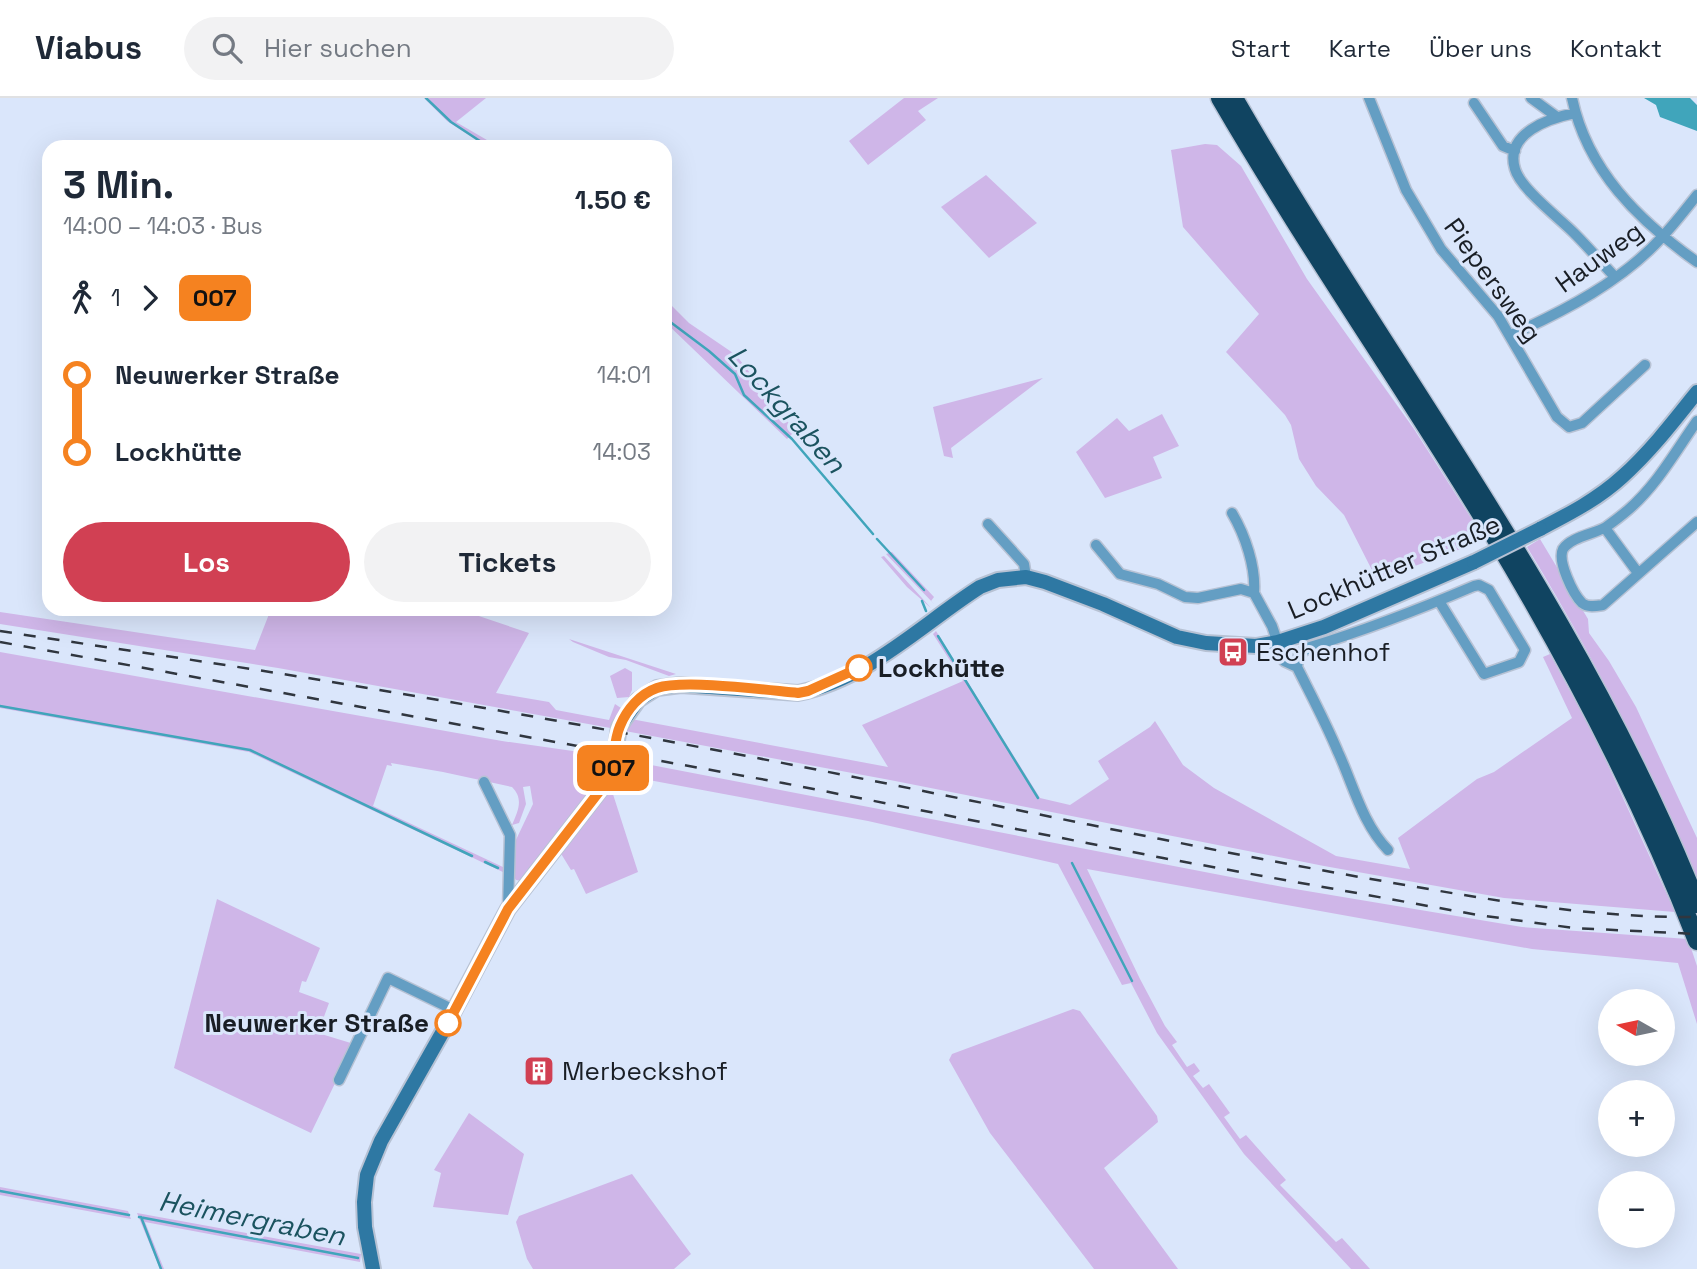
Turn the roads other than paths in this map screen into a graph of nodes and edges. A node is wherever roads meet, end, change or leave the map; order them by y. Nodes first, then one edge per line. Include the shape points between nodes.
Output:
1 (1220, 98) edge
2 (1234, 98) edge
3 (1369, 98) edge
4 (1531, 98) edge
5 (1572, 98) edge
6 (1474, 103) dead end
7 (1575, 113) junction
8 (1557, 117) junction
9 (1515, 151) junction
10 (1697, 195) edge
11 (1662, 237) junction
12 (1697, 262) edge
13 (1615, 277) junction
14 (1511, 335) junction
15 (1645, 365) dead end
16 (1697, 392) edge
17 (1697, 421) edge
18 (1232, 513) dead end
19 (1697, 522) edge
20 (988, 524) dead end
21 (1605, 528) junction
22 (1096, 545) dead end
23 (1638, 573) junction
24 (1026, 577) junction
25 (1254, 593) junction
26 (1439, 601) junction
27 (1279, 642) junction
28 (1297, 667) junction
29 (484, 782) dead end
30 (1388, 850) dead end
31 (1682, 867) junction
32 (1697, 894) edge
33 (1697, 904) edge
34 (508, 909) junction
35 (1697, 940) edge
36 (454, 1010) junction
37 (339, 1080) dead end
38 (373, 1269) edge

1 - 35 highway via 1535,607 1626,778
2 - 31 highway via 1547,600 1639,773
3 - 14 street, Piepersweg via 1406,190 1441,249
4 - 8 street
5 - 7 street
6 - 9 street via 1503,146
7 - 8 street
7 - 11 street via 1612,185
8 - 9 street via 1533,128
9 - 13 street via 1515,169 1529,190
10 - 11 street, Hauweg
11 - 12 street
11 - 13 street, Hauweg
13 - 14 street, Hauweg via 1553,316
14 - 15 street, Piepersweg via 1557,417 1569,427 1582,423
16 - 27 street, Lockhütter Straße, bridge via 1622,477 1583,506 1474,562
17 - 21 street via 1653,485
18 - 25 street via 1251,563
19 - 23 street
20 - 24 street via 1024,564
21 - 23 street
21 - 23 street via 1562,550 1565,573 1582,603 1603,605
22 - 25 street via 1120,574 1185,597 1241,589
24 - 27 street, Lockhütter Straße via 1177,637 1245,646
24 - 34 street, Lockhütter Straße via 980,587 883,655 803,692 681,685 657,688 638,700 619,727 609,779
25 - 27 street
26 - 26 street via 1474,586 1489,590 1525,650 1519,662 1484,674
26 - 28 street via 1310,647 1298,654
27 - 28 street via 1284,661
28 - 30 street via 1368,820
29 - 34 street via 510,835
31 - 32 highway
31 - 33 highway
34 - 36 street
36 - 37 street via 388,978
36 - 38 street via 367,1175 365,1227

